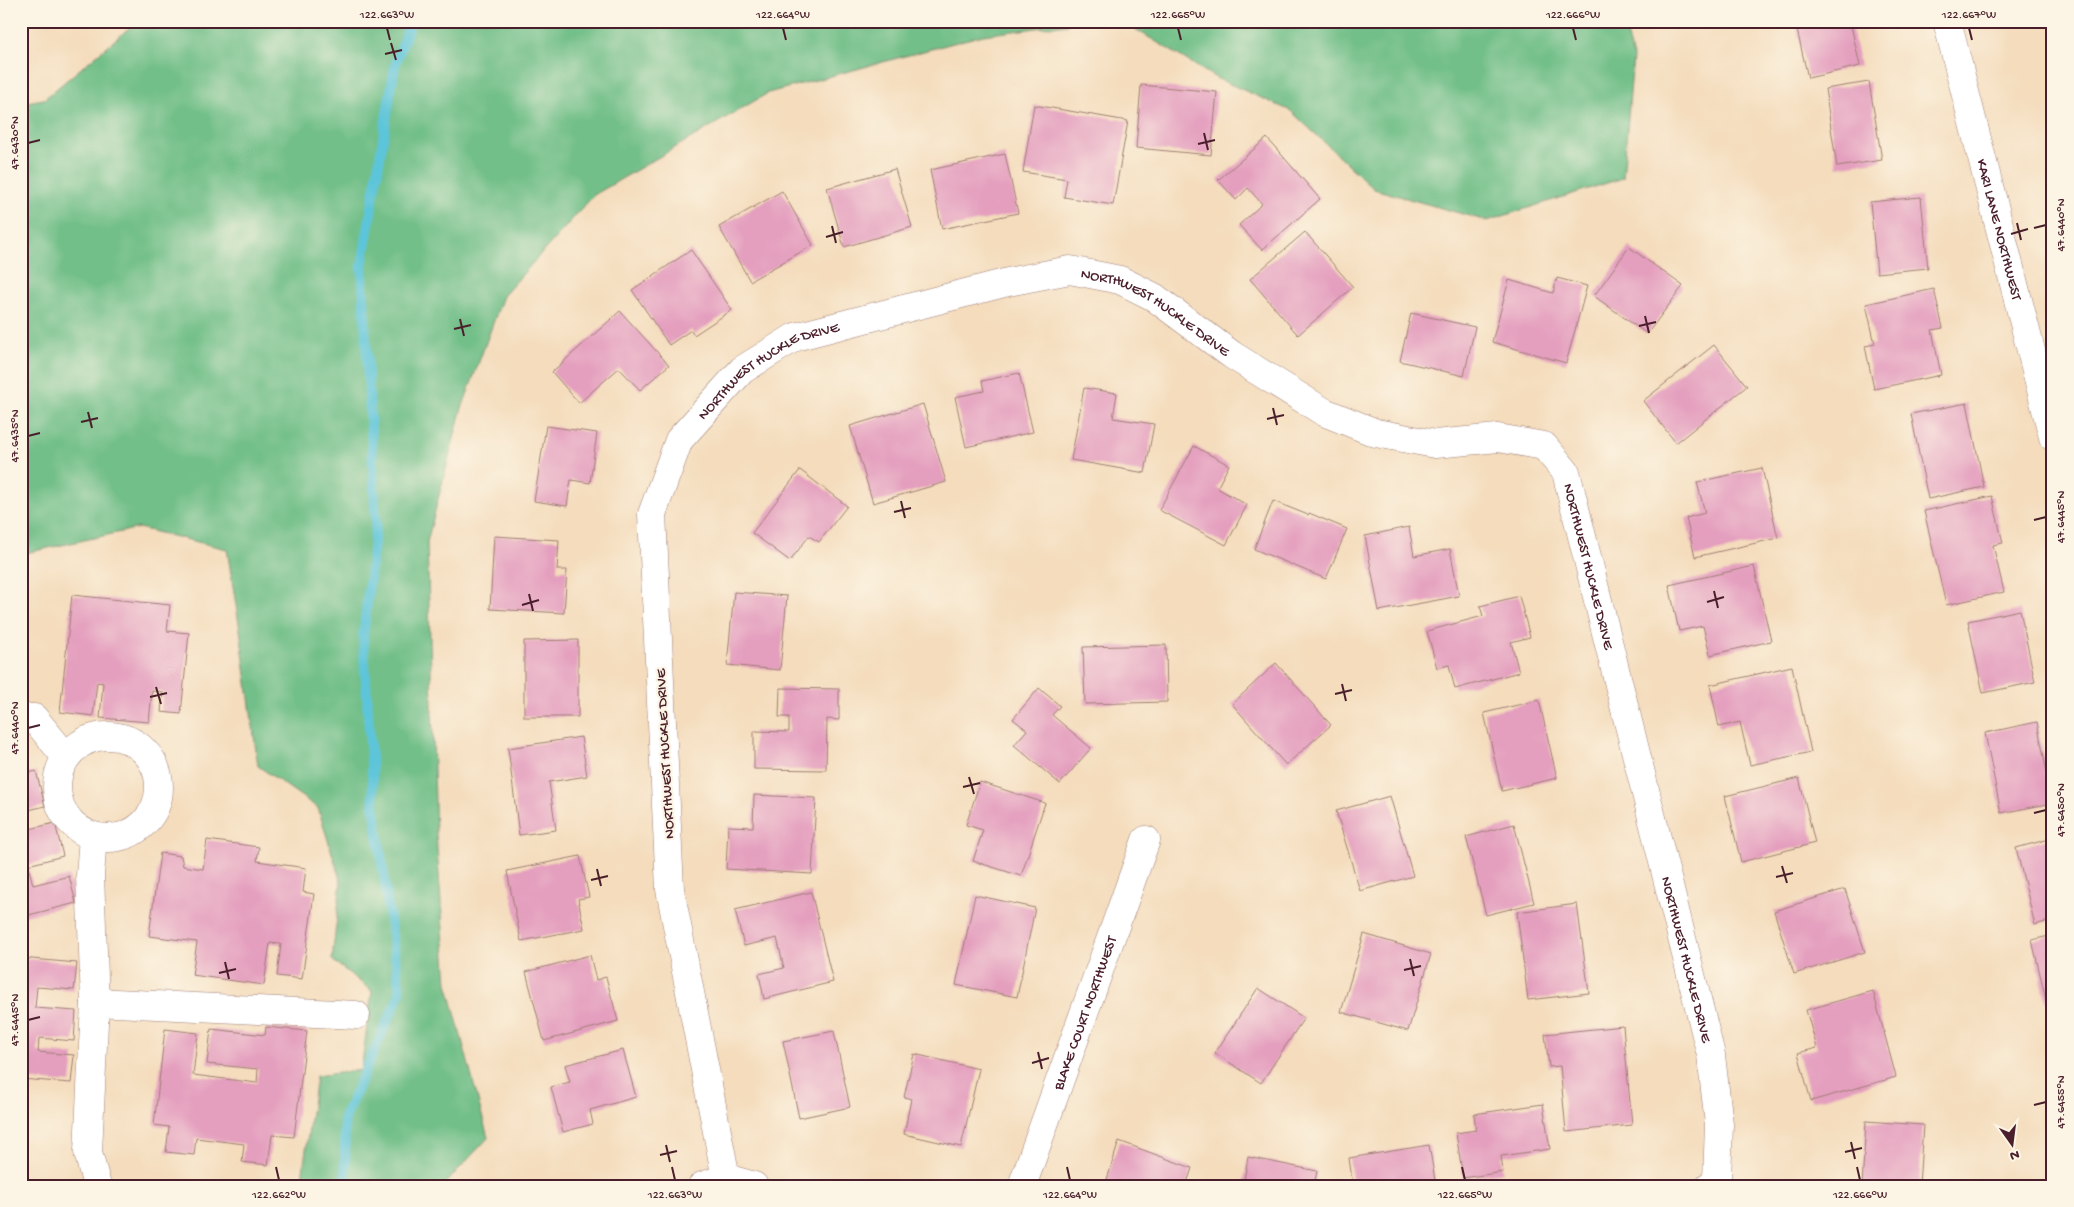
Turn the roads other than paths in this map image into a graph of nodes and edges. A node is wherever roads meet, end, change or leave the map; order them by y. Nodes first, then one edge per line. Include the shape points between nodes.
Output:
1 (1947, 21) edge
2 (2053, 436) edge
3 (21, 718) edge
4 (66, 757) junction
5 (93, 836) junction
6 (1146, 840) dead end
7 (95, 1002) junction
8 (356, 1015) dead end
9 (714, 1182) edge
10 (97, 1186) edge
11 (754, 1186) edge
12 (1022, 1186) edge
13 (1709, 1186) edge

1 - 2 street, KARI LANE NORTHWEST
3 - 4 street via 34,718
4 - 5 street via 58,772 59,804 78,829
4 - 5 street via 78,745 94,737 111,736 128,739 153,762 158,796 152,812 141,826 118,837
5 - 7 street via 90,876
6 - 12 street, BLAKE COURT NORTHWEST
7 - 8 street
7 - 10 street via 88,1152
9 - 11 street, NORTHWEST HUCKLE DRIVE
9 - 13 street, NORTHWEST HUCKLE DRIVE via 670,889 652,514 679,440 742,370 795,337 1008,282 1070,270 1120,280 1154,297 1232,355 1324,412 1376,433 1435,444 1498,438 1544,446 1566,472 1710,1055 1720,1124 1717,1181

